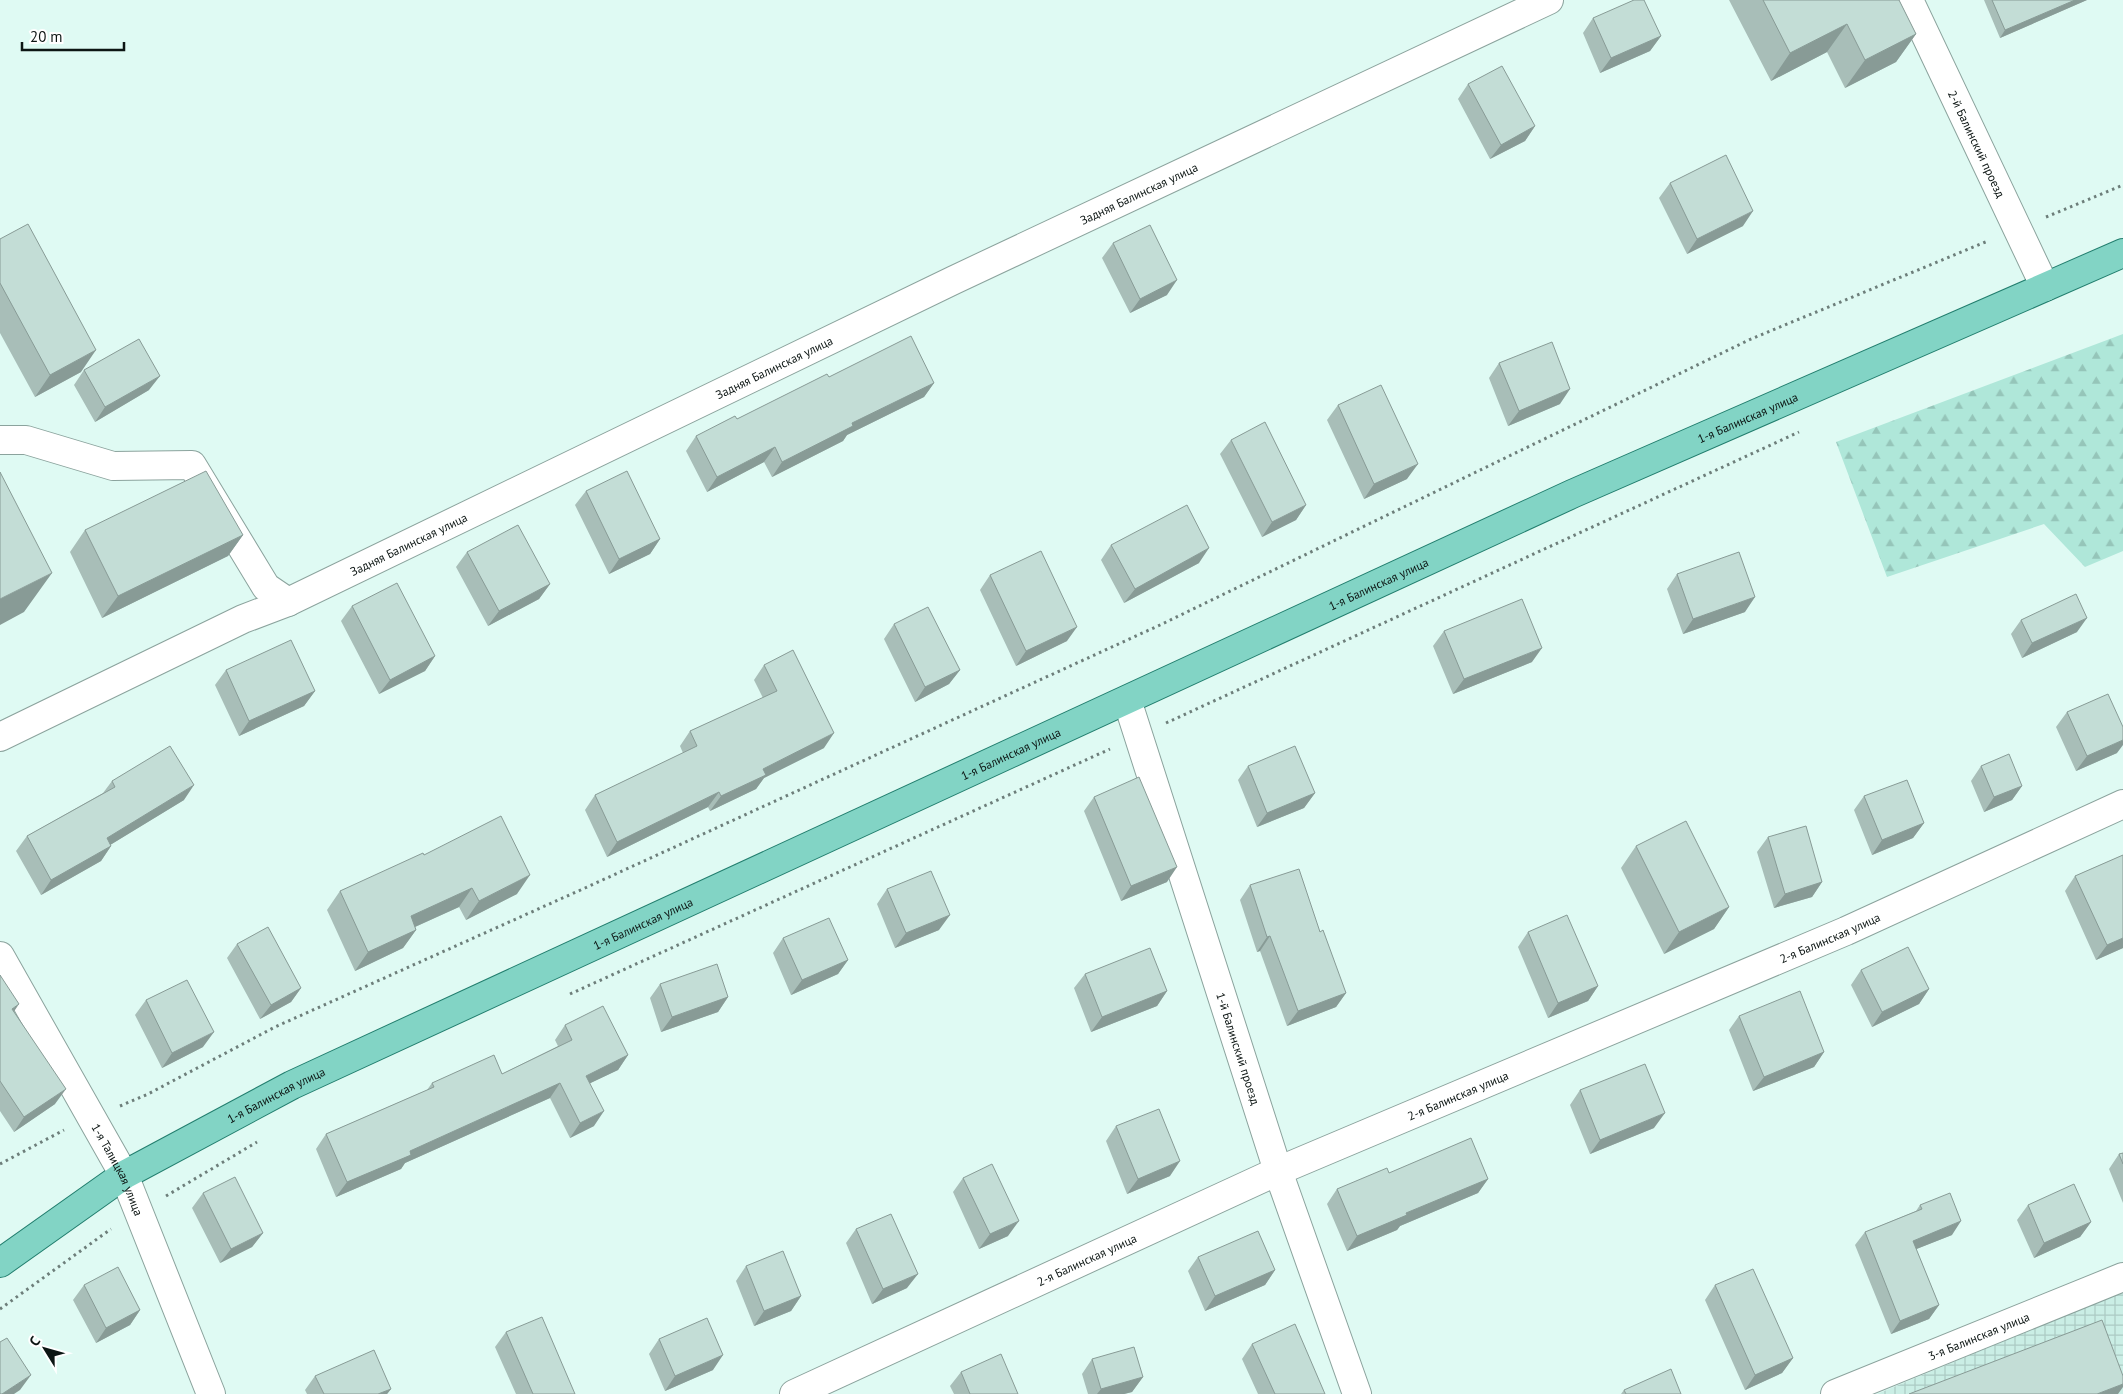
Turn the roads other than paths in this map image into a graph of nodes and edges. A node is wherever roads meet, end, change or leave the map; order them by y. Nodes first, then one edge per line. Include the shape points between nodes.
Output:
1 (1549, 0) edge
2 (1909, 0) edge
3 (2123, 253) edge
4 (2045, 286) junction
5 (0, 440) edge
6 (288, 602) junction
7 (1127, 700) junction
8 (0, 737) edge
9 (2123, 804) edge
10 (0, 956) edge
11 (1278, 1171) junction
12 (124, 1175) junction
13 (0, 1263) edge
14 (2123, 1277) edge
15 (211, 1394) edge
16 (794, 1394) edge
17 (1357, 1394) edge
18 (1836, 1394) edge

1 - 6 street, Задняя Балинская улица via 945,284
2 - 4 street, 2-й Балинский проезд
3 - 4 main road, 1-я Балинская улица
4 - 7 main road, 1-я Балинская улица via 1572,494
5 - 6 street via 26,440 113,466 192,465 266,586
6 - 8 street, Задняя Балинская улица via 243,619
7 - 11 street, 1-й Балинский проезд
7 - 12 main road, 1-я Балинская улица via 292,1086
9 - 11 street, 2-я Балинская улица via 1846,931
10 - 12 street, 1-я Талицкая улица
11 - 16 street, 2-я Балинская улица
11 - 17 street, 1-й Балинский проезд
12 - 13 main road, 1-я Балинская улица
12 - 15 street, 1-я Талицкая улица
14 - 18 street, 3-я Балинская улица

